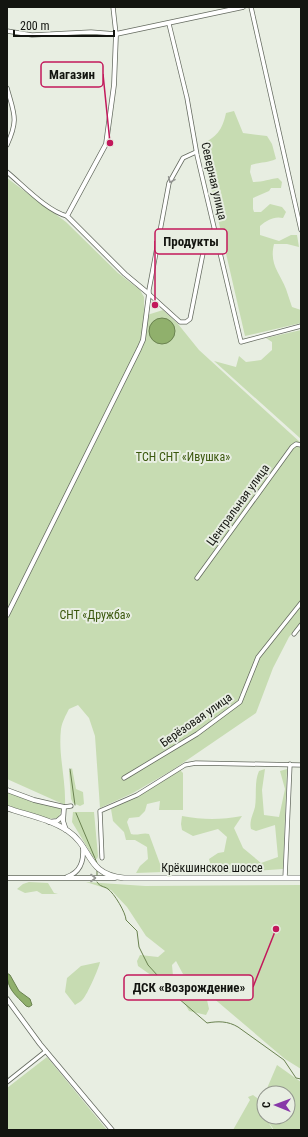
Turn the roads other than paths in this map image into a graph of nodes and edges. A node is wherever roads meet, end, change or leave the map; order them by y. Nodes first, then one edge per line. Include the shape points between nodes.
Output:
1 (113, 7) edge
2 (244, 7) edge
3 (251, 7) edge
4 (170, 24) junction
5 (7, 32) edge
6 (116, 34) junction
7 (7, 88) edge
8 (7, 145) edge
9 (196, 152) junction
10 (7, 172) edge
11 (67, 216) junction
12 (214, 230) junction
13 (301, 230) edge
14 (149, 294) junction
15 (301, 326) edge
16 (301, 445) edge
17 (197, 578) dead end
18 (301, 603) edge
19 (7, 615) edge
20 (301, 625) edge
21 (294, 634) dead end
22 (290, 764) junction
23 (301, 765) edge
24 (124, 778) dead end
25 (7, 790) edge
26 (71, 806) dead end
27 (64, 807) junction
28 (7, 808) edge
29 (63, 816) junction
30 (48, 822) junction
31 (66, 830) junction
32 (83, 847) junction
33 (102, 858) dead end
34 (7, 878) edge
35 (64, 878) junction
36 (122, 878) junction
37 (285, 878) junction
38 (301, 878) edge
39 (7, 999) edge
40 (46, 1051) junction
41 (7, 1082) edge
42 (112, 1130) edge

1 - 6 street
2 - 4 street
3 - 13 street
4 - 6 street
4 - 9 street, Северная улица
5 - 6 street via 32,35 91,32
6 - 11 street via 114,85 106,144
7 - 8 street via 16,124
9 - 12 street, Северная улица
9 -> 14 street via 183,158 169,184
10 - 11 street via 42,202
11 - 14 street via 125,274
12 - 14 street via 206,238 188,321 182,323 177,320
12 - 15 street, Северная улица via 241,342
14 - 19 street via 139,349
16 - 17 street, Центральная улица via 296,444
18 - 24 street, Берёзовая улица via 259,656 240,702 201,731
20 - 21 street
22 - 23 street
22 - 33 street via 185,765 137,795 100,811
22 - 37 street
25 - 27 street
26 - 27 street
27 - 29 street
28 - 30 main road, Крёкшинское шоссе
29 - 30 street via 57,821
29 - 31 street
30 - 31 main road, Крёкшинское шоссе
31 - 32 main road, Крёкшинское шоссе
32 - 35 street via 80,868 73,875
32 - 36 main road, Крёкшинское шоссе via 98,869 108,875
34 - 35 street
35 -> 36 street
36 - 37 main road, Крёкшинское шоссе
37 - 38 main road, Крёкшинское шоссе
39 - 40 street
40 - 41 street
40 - 42 street

